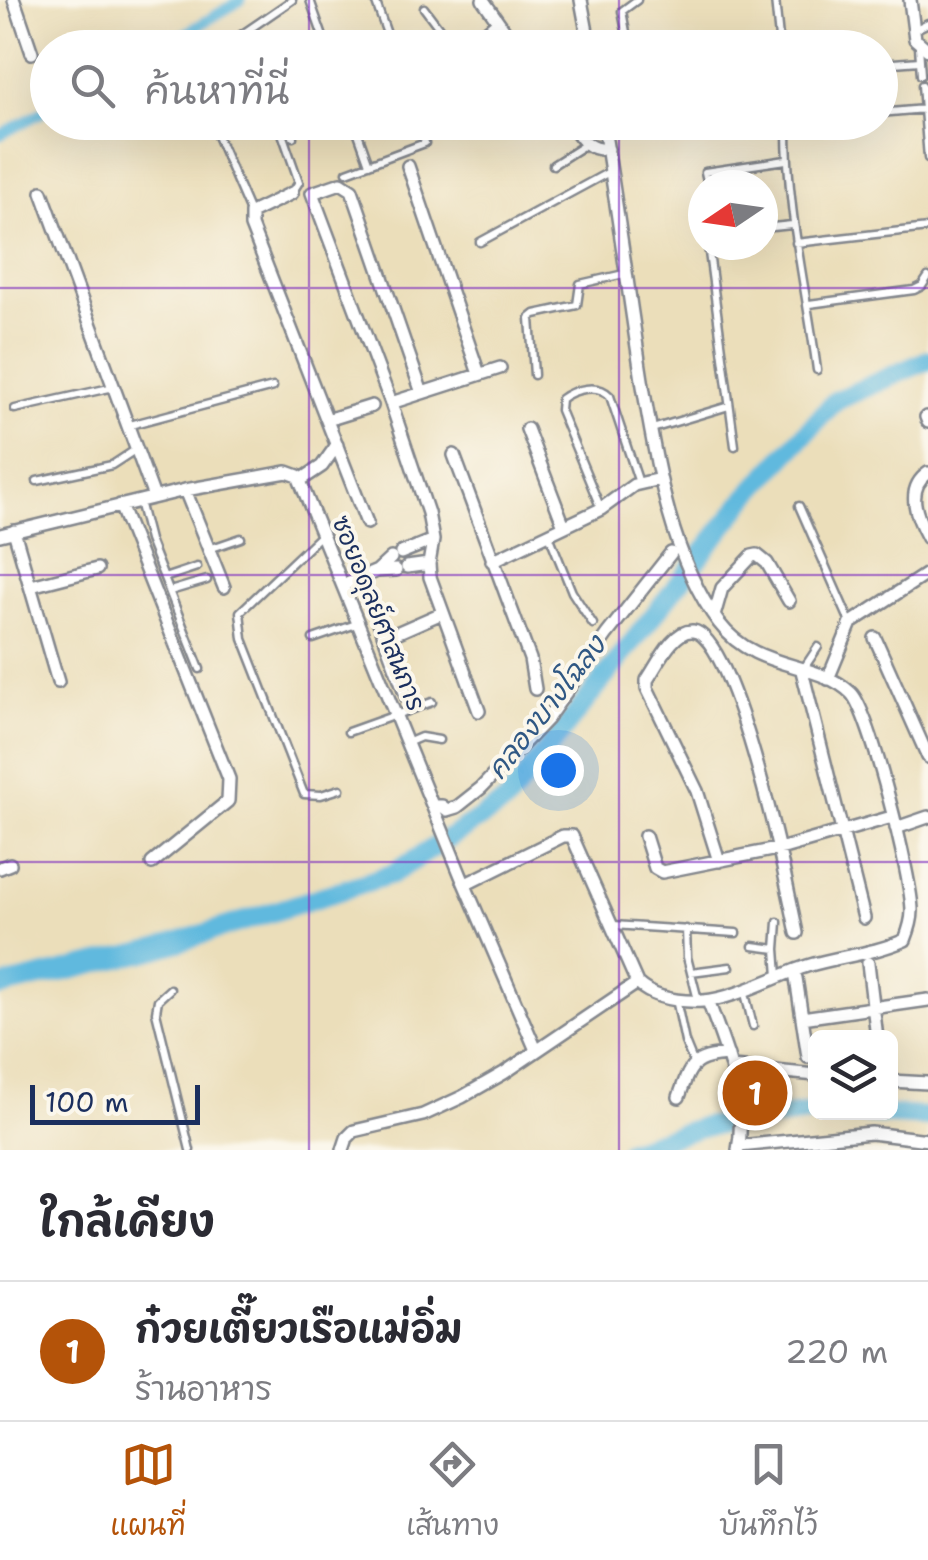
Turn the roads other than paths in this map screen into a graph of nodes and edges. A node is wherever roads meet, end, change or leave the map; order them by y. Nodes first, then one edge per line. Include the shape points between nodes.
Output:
1 (14, 0) edge
2 (292, 0) edge
3 (310, 0) edge
4 (376, 0) edge
5 (483, 0) edge
6 (581, 0) edge
7 (637, 0) edge
8 (775, 0) edge
9 (910, 0) edge
10 (424, 8) dead end
11 (498, 22) junction
12 (928, 23) edge
13 (247, 30) edge
14 (321, 30) edge
15 (386, 30) edge
16 (440, 30) edge
17 (488, 30) edge
18 (504, 30) edge
19 (587, 30) edge
20 (626, 30) edge
21 (778, 30) edge
22 (913, 30) junction
23 (30, 47) edge
24 (922, 52) edge
25 (921, 74) dead end
26 (922, 86) dead end
27 (926, 109) edge
28 (898, 111) edge
29 (219, 140) edge
30 (285, 140) edge
31 (360, 140) edge
32 (424, 140) edge
33 (583, 140) edge
34 (606, 140) edge
35 (787, 140) edge
36 (586, 144) junction
37 (608, 149) junction
38 (928, 158) edge
39 (786, 160) junction
40 (369, 164) junction
41 (553, 165) dead end
42 (408, 166) dead end
43 (718, 170) edge
44 (347, 172) dead end
45 (611, 172) junction
46 (42, 192) dead end
47 (292, 193) joint
48 (250, 213) junction
49 (792, 225) junction
50 (778, 226) edge
51 (928, 228) edge
52 (480, 242) dead end
53 (796, 243) junction
54 (710, 260) edge
55 (626, 273) junction
56 (928, 277) edge
57 (808, 304) junction
58 (500, 368) dead end
59 (817, 370) dead end
60 (479, 374) junction
61 (534, 374) dead end
62 (114, 387) junction
63 (273, 387) dead end
64 (422, 393) junction
65 (391, 403) junction
66 (372, 406) dead end
67 (729, 406) junction
68 (15, 408) dead end
69 (327, 420) junction
70 (128, 426) junction
71 (527, 429) dead end
72 (651, 429) junction
73 (336, 445) junction
74 (735, 446) dead end
75 (138, 448) junction
76 (454, 455) dead end
77 (928, 473) edge
78 (301, 480) junction
79 (660, 480) junction
80 (37, 481) dead end
81 (639, 483) junction
82 (185, 490) junction
83 (154, 497) junction
84 (138, 500) junction
85 (120, 504) junction
86 (800, 506) dead end
87 (601, 510) junction
88 (367, 523) dead end
89 (564, 526) junction
90 (14, 531) junction
91 (323, 534) junction
92 (548, 534) junction
93 (0, 535) edge
94 (241, 538) dead end
95 (928, 538) edge
96 (433, 540) junction
97 (209, 549) junction
98 (671, 553) dead end
99 (492, 561) junction
100 (399, 562) junction
101 (428, 564) junction
102 (197, 567) dead end
103 (97, 568) dead end
104 (928, 573) edge
105 (164, 578) junction
106 (207, 580) dead end
107 (344, 585) junction
108 (31, 586) junction
109 (224, 588) dead end
110 (169, 592) junction
111 (371, 602) dead end
112 (790, 602) dead end
113 (442, 613) junction
114 (714, 616) junction
115 (359, 623) junction
116 (851, 623) junction
117 (593, 624) dead end
118 (385, 638) junction
119 (875, 638) dead end
120 (313, 639) dead end
121 (818, 647) dead end
122 (200, 669) dead end
123 (802, 671) junction
124 (828, 679) junction
125 (58, 682) dead end
126 (535, 689) dead end
127 (408, 698) dead end
128 (432, 702) dead end
129 (479, 711) dead end
130 (396, 714) junction
131 (348, 732) dead end
132 (439, 740) dead end
133 (407, 742) junction
134 (928, 757) edge
135 (340, 789) dead end
136 (433, 807) junction
137 (928, 817) edge
138 (894, 823) junction
139 (841, 831) junction
140 (645, 836) dead end
141 (779, 848) junction
142 (720, 861) junction
143 (152, 863) dead end
144 (464, 880) junction
145 (864, 918) dead end
146 (778, 922) dead end
147 (612, 925) junction
148 (686, 928) junction
149 (736, 933) dead end
150 (797, 933) dead end
151 (754, 946) dead end
152 (776, 950) junction
153 (868, 963) dead end
154 (730, 968) dead end
155 (691, 972) junction
156 (778, 976) junction
157 (796, 978) dead end
158 (638, 982) junction
159 (744, 988) junction
160 (170, 989) dead end
161 (676, 999) junction
162 (928, 1000) edge
163 (703, 1001) junction
164 (872, 1008) junction
165 (802, 1018) junction
166 (753, 1026) dead end
167 (875, 1030) edge
168 (536, 1050) junction
169 (808, 1058) dead end
170 (730, 1061) junction
171 (694, 1064) junction
172 (808, 1075) edge
173 (898, 1081) edge
174 (928, 1083) edge
175 (679, 1097) dead end
176 (928, 1140) edge
177 (739, 1143) edge
178 (190, 1150) edge
179 (344, 1150) edge

1 - 23 street
2 - 13 lane
3 - 14 lane
4 - 15 lane
5 - 11 street
6 - 19 street
7 - 20 lane via 622,11
8 - 21 lane
9 - 22 street
10 - 16 lane
11 - 17 street
11 - 18 street
12 - 22 lane
22 - 24 street
24 - 25 lane
26 - 27 lane
27 - 28 lane
27 - 38 lane
29 - 48 lane
30 - 47 lane via 300,182
31 - 40 lane
32 - 40 lane
33 - 36 street
34 - 37 street
35 - 39 lane
36 - 37 street
36 - 41 lane
37 - 45 street
39 - 43 lane
39 - 49 lane
40 - 44 lane
42 - 60 street
45 - 52 lane
45 - 55 street
46 - 62 street
47 - 48 street
48 - 69 street
49 - 50 lane
49 - 53 lane
51 - 53 lane
53 - 57 lane
54 - 67 lane
55 - 61 lane via 580,284 577,305 530,318
55 - 72 street
56 - 57 lane via 914,290
57 - 59 lane
58 - 60 street
60 - 64 street
62 - 68 lane
62 - 70 street
63 - 70 lane
64 - 65 street
64 - 65 street via 352,190 340,183 312,193
65 - 96 street
66 - 69 street
67 - 72 lane
67 - 74 lane
69 - 73 street
70 - 75 street
71 - 89 street
72 - 79 street
73 - 78 street
73 - 88 street
75 - 80 lane via 112,464
75 - 83 street
76 - 99 street
77 - 95 street via 914,490
78 - 82 street via 288,472
78 - 91 street, ซอยอดุลย์ศาสนการ
79 - 81 street
79 - 114 street
81 - 87 street
81 - 87 lane via 610,396 596,388 569,393 560,410
82 - 83 street
82 - 97 street
83 - 84 street
84 - 85 street
84 - 105 lane
85 - 90 street
85 - 143 street via 231,791
86 - 116 lane
87 - 89 street
89 - 92 street
90 - 93 street
90 - 108 street
91 - 107 street, ซอยอดุลย์ศาสนการ
91 - 135 lane via 240,612 243,639 304,794
92 - 99 street
92 - 117 lane
94 - 97 lane
96 - 100 street
96 - 101 street
97 - 109 street
98 - 136 street via 536,731 457,807
99 - 126 street via 530,658
100 - 101 street
100 - 107 street
101 - 113 street
102 - 105 lane
103 - 108 street
104 - 116 street
105 - 110 lane
106 - 110 lane
107 - 115 street, ซอยอดุลย์ศาสนการ
108 - 125 street
110 - 122 lane
111 - 118 street
112 - 114 street via 766,562 752,556 722,588
113 - 118 street
113 - 129 street
114 - 123 street via 740,644
115 - 120 lane
115 - 130 street, ซอยอดุลย์ศาสนการ
116 - 124 street
118 - 127 street
119 - 134 street
121 - 123 lane
123 - 124 street
123 - 139 street
124 - 138 street via 859,702
128 - 130 lane
130 - 131 lane
130 - 133 street, ซอยอดุลย์ศาสนการ
132 - 133 lane
133 - 136 street, ซอยอดุลย์ศาสนการ
136 - 144 street, ซอยอดุลย์ศาสนการ
137 - 138 street
138 - 139 street
138 - 156 street via 912,908 904,940
139 - 141 street
139 - 145 street
140 - 142 street via 662,872
141 - 142 street
141 - 142 street via 724,669 704,635 686,632 646,688 698,791
141 - 150 street
144 - 147 street via 572,836
144 - 168 street, ซอยอดุลย์ศาสนการ
146 - 152 lane
147 - 148 lane
147 - 158 street
148 - 149 lane
148 - 155 lane
151 - 152 lane
152 - 156 lane
153 - 164 street
154 - 155 lane
155 - 163 lane
156 - 159 street
157 - 165 street
158 - 161 street
158 - 168 street
159 - 163 street
159 - 166 lane
160 - 178 lane via 161,994 156,1012
161 - 163 street
161 - 171 lane
162 - 164 street
163 - 170 street
164 - 165 street
164 - 167 street
165 - 169 street
168 - 179 street via 423,1115 354,1132
170 - 171 street via 700,1058
170 - 172 street
170 - 177 street
171 - 175 street
173 - 174 street
176 - 177 street via 871,1133

